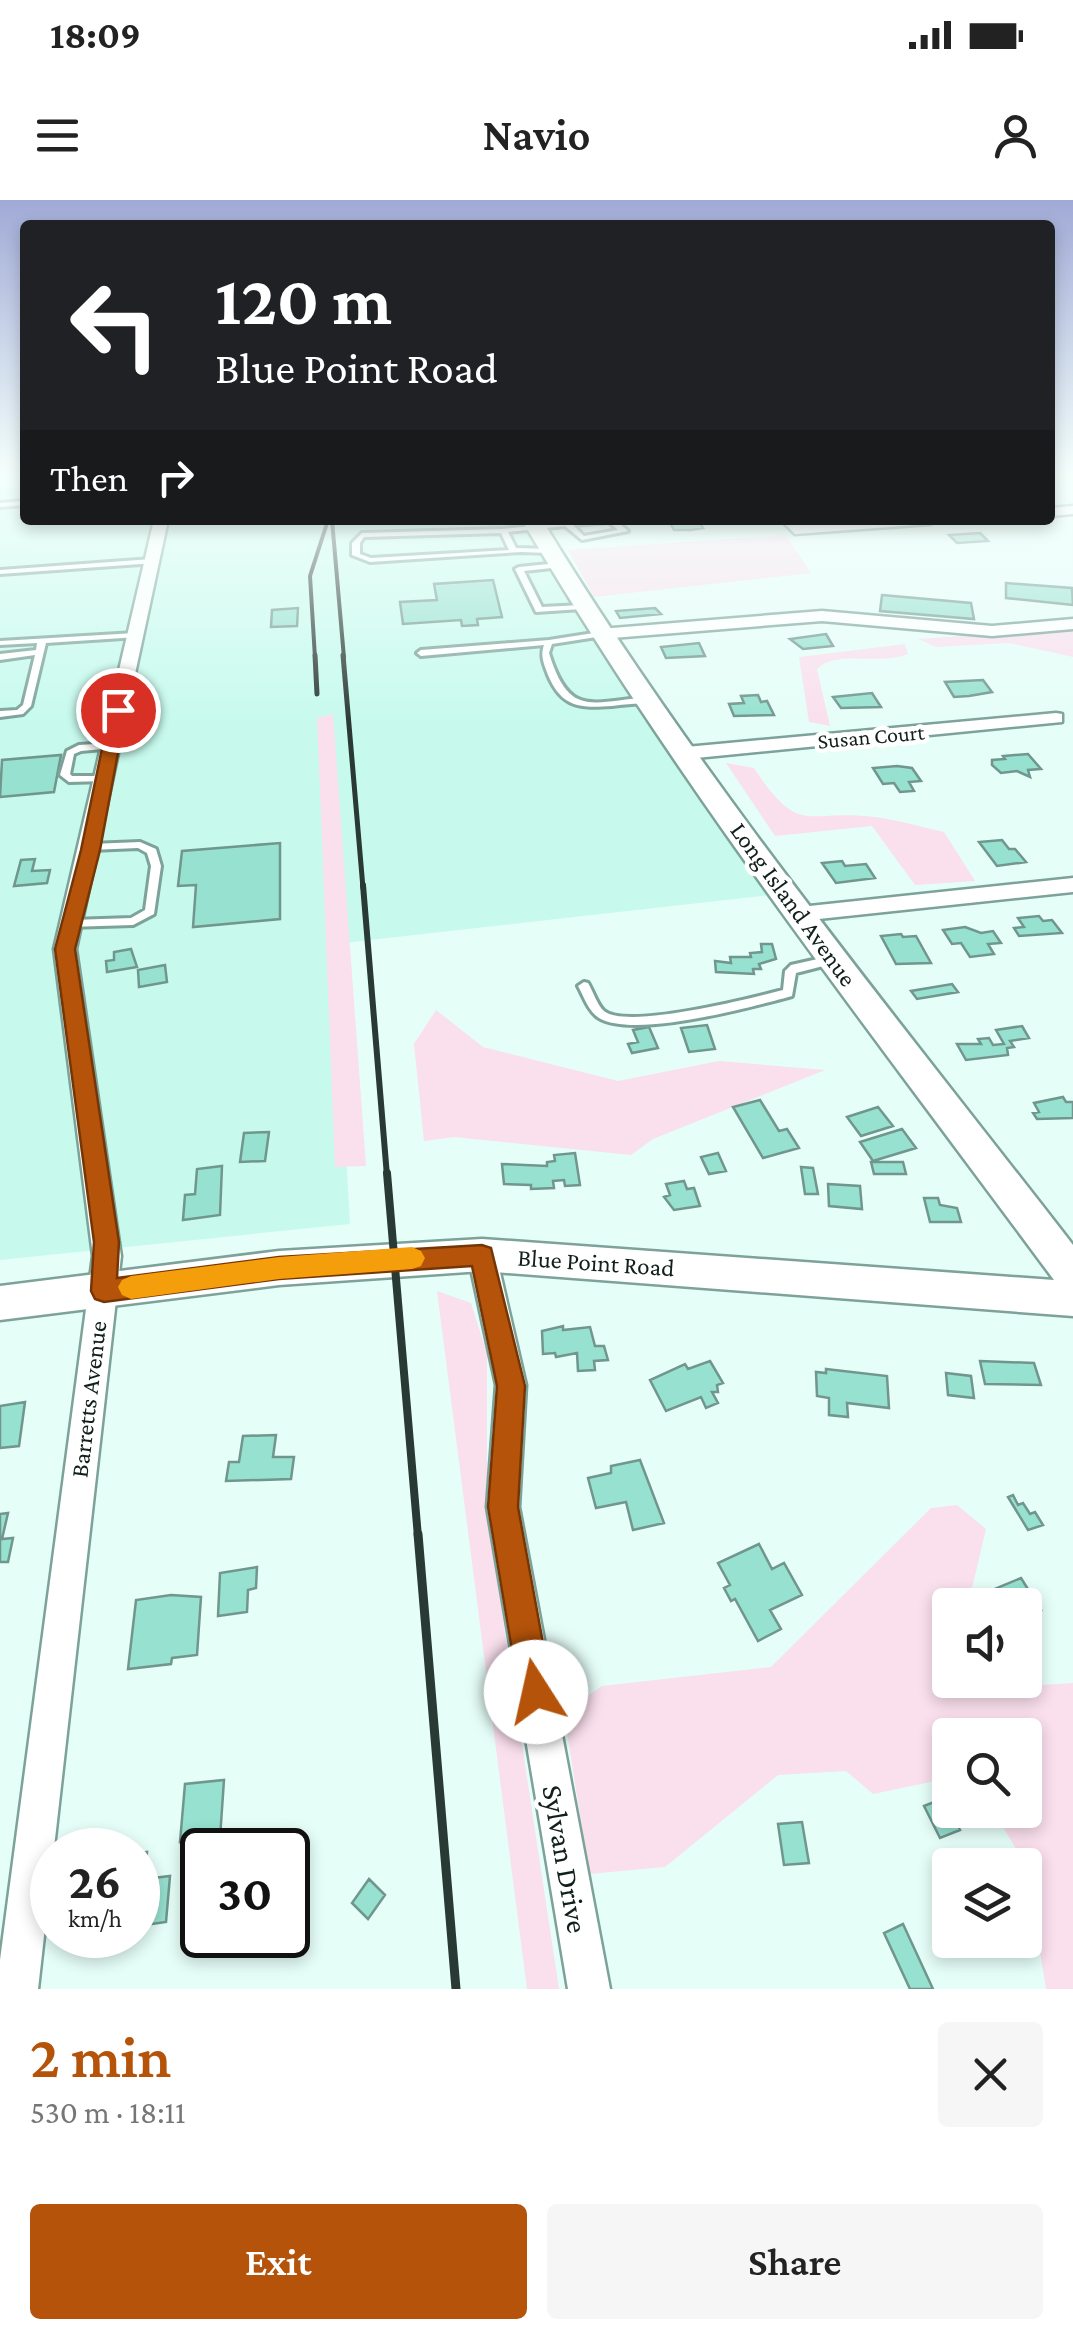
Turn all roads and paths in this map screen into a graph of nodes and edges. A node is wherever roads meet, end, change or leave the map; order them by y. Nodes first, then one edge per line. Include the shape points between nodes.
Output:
1 (153, 557) edge
2 (363, 557) edge
3 (416, 557) edge
4 (553, 557) edge
5 (152, 561) junction
6 (0, 572) edge
7 (1073, 624) edge
8 (600, 634) junction
9 (135, 635) junction
10 (550, 642) junction
11 (0, 643) edge
12 (41, 646) junction
13 (421, 653) dead end
14 (0, 657) edge
15 (648, 700) junction
16 (0, 714) edge
17 (1056, 718) dead end
18 (110, 746) junction
19 (686, 753) junction
20 (102, 780) junction
21 (91, 847) junction
22 (1073, 885) edge
23 (800, 914) junction
24 (72, 924) junction
25 (833, 959) junction
26 (584, 986) dead end
27 (482, 1255) junction
28 (1073, 1275) edge
29 (104, 1291) junction
30 (1073, 1299) edge
31 (0, 1303) edge
32 (17, 1989) edge
33 (588, 1989) edge

1 - 5 street, Barretts Avenue
2 - 3 lane
4 - 8 street, Long Island Avenue
5 - 6 lane
5 - 9 street, Barretts Avenue
7 - 8 street via 992,631 822,616
8 - 10 lane
8 - 15 street, Long Island Avenue
9 - 12 lane
9 - 18 street, Barretts Avenue
10 - 13 lane
10 - 15 lane via 548,662 566,700
11 - 12 lane
12 - 14 lane
12 - 16 lane via 27,706
15 - 19 street, Long Island Avenue
17 - 19 street, Susan Court
18 - 20 street, Barretts Avenue
18 - 20 lane via 70,753 65,775
19 - 23 street, Long Island Avenue
20 - 21 street, Barretts Avenue
21 - 24 street, Barretts Avenue
21 - 24 lane via 140,845 152,851 152,908 134,921
22 - 23 street
23 - 25 street, Long Island Avenue
24 - 29 street, Barretts Avenue via 65,949 106,1242
25 - 26 lane via 796,968 788,992 647,1020 607,1018
25 - 28 street, Long Island Avenue
27 - 29 street, Blue Point Road via 279,1268
27 - 30 street, Blue Point Road
27 - 33 street, Sylvan Drive via 511,1386 503,1507
29 - 31 street, Blue Point Road
29 - 32 street, Barretts Avenue

